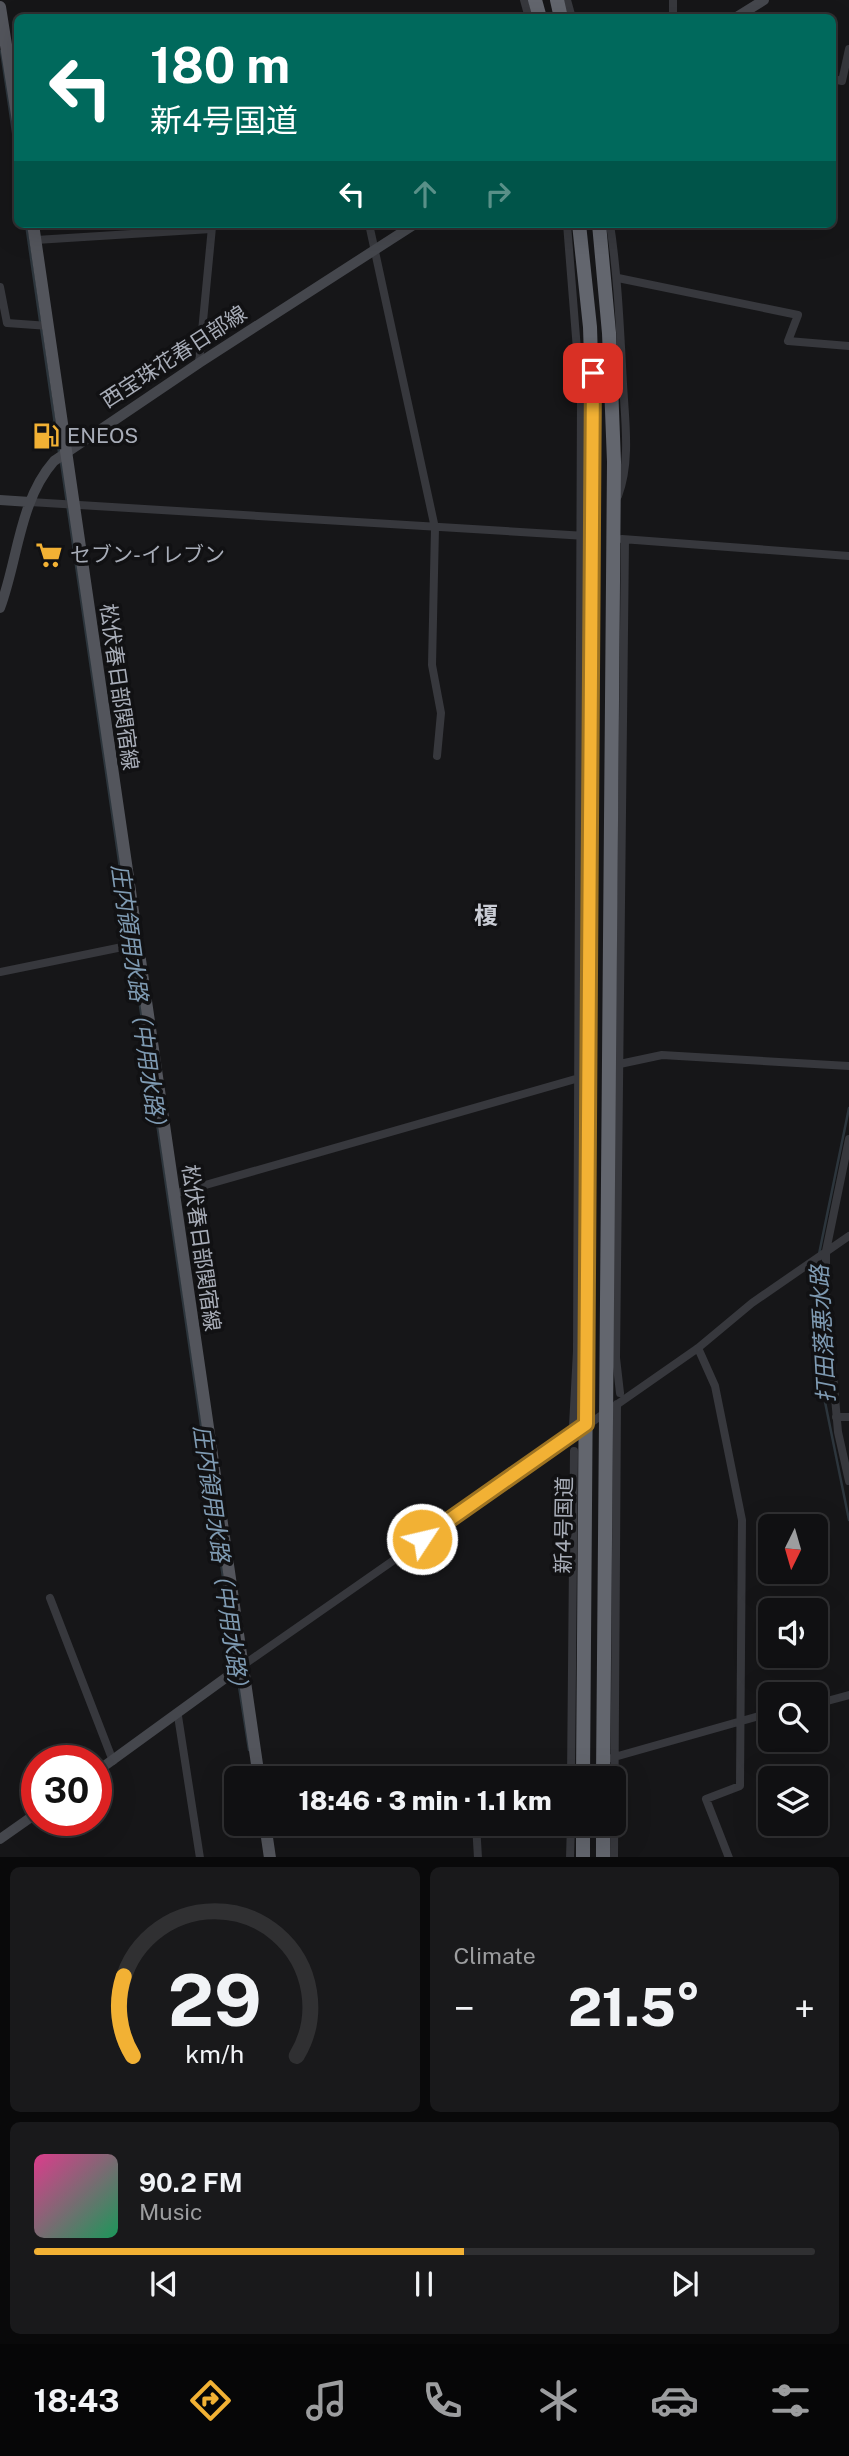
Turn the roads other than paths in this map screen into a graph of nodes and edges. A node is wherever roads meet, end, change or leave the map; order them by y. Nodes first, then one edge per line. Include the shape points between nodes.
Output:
1 (764, 0) edge
2 (0, 7) edge
3 (741, 14) edge
4 (849, 50) edge
5 (13, 69) edge
6 (836, 80) edge
7 (34, 228) edge
8 (198, 228) edge
9 (212, 228) edge
10 (370, 228) edge
11 (409, 228) edge
12 (567, 228) edge
13 (579, 228) edge
14 (599, 228) edge
15 (611, 228) edge
16 (36, 240) junction
17 (374, 250) junction
18 (618, 278) junction
19 (0, 287) edge
20 (49, 326) junction
21 (849, 346) edge
22 (199, 363) junction
23 (68, 450) junction
24 (0, 500) edge
25 (30, 502) junction
26 (76, 503) junction
27 (613, 508) junction
28 (435, 528) junction
29 (587, 536) junction
30 (619, 539) junction
31 (849, 556) edge
32 (0, 608) edge
33 (437, 756) dead end
34 (136, 944) junction
35 (0, 972) edge
36 (614, 1065) junction
37 (849, 1066) edge
38 (583, 1077) junction
39 (849, 1139) edge
40 (174, 1194) junction
41 (849, 1236) edge
42 (826, 1251) junction
43 (611, 1346) junction
44 (698, 1348) junction
45 (620, 1393) dead end
46 (611, 1407) junction
47 (836, 1417) junction
48 (849, 1417) edge
49 (580, 1425) junction
50 (574, 1451) dead end
51 (849, 1480) edge
52 (581, 1497) junction
53 (50, 1598) dead end
54 (242, 1666) junction
55 (849, 1695) edge
56 (828, 1701) edge
57 (178, 1716) junction
58 (758, 1716) edge
59 (742, 1721) junction
60 (610, 1758) junction
61 (113, 1761) joint
62 (257, 1766) edge
63 (571, 1766) edge
64 (583, 1766) edge
65 (607, 1766) edge
66 (21, 1824) edge
67 (267, 1836) edge
68 (477, 1836) edge
69 (570, 1836) edge
70 (583, 1836) edge
71 (603, 1836) edge
72 (0, 1839) edge
73 (200, 1857) edge
74 (270, 1857) edge
75 (478, 1857) edge
76 (570, 1857) edge
77 (583, 1857) edge
78 (603, 1857) edge
79 (614, 1857) edge
80 (729, 1857) edge

1 - 3 main road
2 - 5 main road
4 - 6 street via 842,81
7 - 16 main road, 松伏春日部関宿線
8 - 16 street
9 - 22 street
10 - 17 street
11 - 17 main road, 西宝珠花春日部線
12 - 29 street
13 - 29 highway, 新4号国道 via 593,373
14 - 27 highway, 新4号国道 via 609,333
15 - 18 street
16 - 20 main road, 松伏春日部関宿線
17 - 22 main road, 西宝珠花春日部線
17 - 28 street
18 - 21 street via 798,315 788,341
18 - 27 street via 625,466
19 - 20 street via 6,323
20 - 23 main road, 松伏春日部関宿線
22 - 23 main road, 西宝珠花春日部線
23 - 25 main road, 西宝珠花春日部線 via 41,477
23 - 26 main road, 松伏春日部関宿線
24 - 25 main road
25 - 26 street
25 - 32 main road, 西宝珠花春日部線
26 - 28 street
26 - 34 main road, 松伏春日部関宿線
27 - 30 highway, 新4号国道
28 - 29 street
28 - 33 street via 432,665 441,713
29 - 38 highway, 新4号国道
30 - 31 street
30 - 36 highway, 新4号国道
34 - 35 street
34 - 40 main road, 松伏春日部関宿線
36 - 37 street via 662,1055
36 - 43 highway, 新4号国道
38 - 40 street
38 - 49 highway, 新4号国道
39 - 42 street
40 - 54 main road, 松伏春日部関宿線
41 - 42 street
42 - 44 street
42 - 47 street
43 - 45 street
43 - 46 highway, 新4号国道
44 - 46 street
44 - 59 street via 715,1386 743,1520
46 - 49 street
46 - 60 highway, 新4号国道
47 - 48 street
47 - 51 street
49 - 52 highway, 新4号国道
49 - 54 street
50 - 52 street
52 - 63 street via 571,1596
52 - 64 highway, 新4号国道
53 - 61 street
54 - 57 main road
54 - 62 main road, 松伏春日部関宿線
55 - 56 street
57 - 61 main road
57 - 73 street
58 - 59 street
59 - 60 street
59 - 80 street via 740,1786 706,1799
60 - 65 highway, 新4号国道
60 - 79 street
66 - 72 main road
67 - 74 main road
68 - 75 street
69 - 76 street
70 - 77 highway
71 - 78 highway

